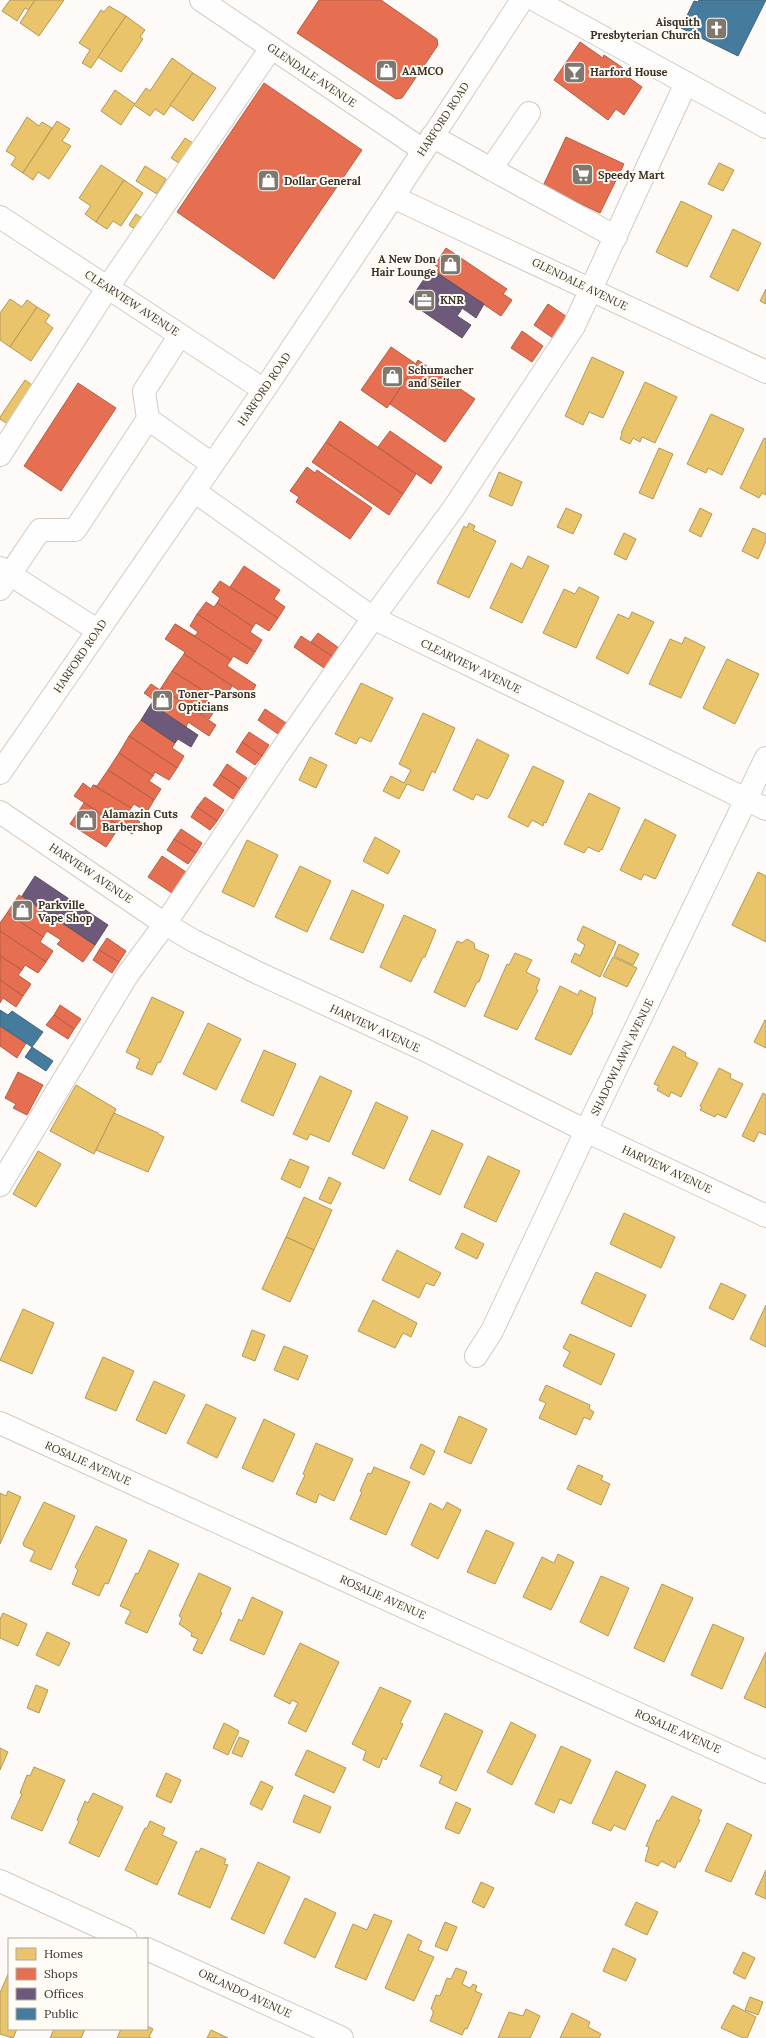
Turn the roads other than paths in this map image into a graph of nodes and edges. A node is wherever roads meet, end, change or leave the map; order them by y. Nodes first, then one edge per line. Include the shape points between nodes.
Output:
1 (201, 0) edge
2 (520, 2) edge
3 (272, 48) junction
4 (686, 83) junction
5 (529, 113) dead end
6 (766, 127) edge
7 (427, 143) junction
8 (491, 170) junction
9 (393, 197) junction
10 (0, 217) edge
11 (616, 237) junction
12 (108, 287) junction
13 (591, 288) junction
14 (180, 335) junction
15 (766, 372) edge
16 (264, 390) junction
17 (148, 420) junction
18 (0, 455) edge
19 (212, 464) junction
20 (194, 492) junction
21 (3, 577) edge
22 (373, 618) junction
23 (97, 630) junction
24 (766, 758) edge
25 (0, 773) edge
26 (756, 804) edge
27 (0, 812) edge
28 (165, 924) junction
29 (586, 1131) junction
30 (3, 1174) edge
31 (766, 1216) edge
32 (476, 1356) dead end
33 (0, 1423) edge
34 (766, 1772) edge
35 (0, 1881) edge
36 (124, 1938) edge
37 (148, 1949) edge
38 (342, 2038) edge

1 - 3 street, GLENDALE AVENUE
2 - 4 street
2 - 7 street, HARFORD ROAD
3 - 7 street, GLENDALE AVENUE
3 - 12 street
4 - 6 street
4 - 11 street
5 - 8 street
7 - 8 street, GLENDALE AVENUE
7 - 9 street, HARFORD ROAD
8 - 11 street, GLENDALE AVENUE
9 - 13 street, GLENDALE AVENUE
9 - 16 street, HARFORD ROAD
10 - 12 street, CLEARVIEW AVENUE
11 - 13 street
12 - 14 street, CLEARVIEW AVENUE
12 - 18 street
13 - 15 street, GLENDALE AVENUE
13 - 22 street via 574,326 453,509
14 - 16 street, CLEARVIEW AVENUE
14 - 17 street via 144,391
16 - 19 street, HARFORD ROAD
17 - 19 street
17 - 21 street via 75,530 40,530
19 - 20 street, HARFORD ROAD
20 - 22 street, CLEARVIEW AVENUE
20 - 23 street, HARFORD ROAD
21 - 23 street
22 - 26 street, CLEARVIEW AVENUE
22 - 28 street
23 - 25 street, HARFORD ROAD
24 - 26 street, SHADOWLAWN AVENUE
26 - 29 street, SHADOWLAWN AVENUE
27 - 28 street, HARVIEW AVENUE
28 - 29 street, HARVIEW AVENUE via 258,973 423,1050
28 - 30 street via 128,974
29 - 31 street, HARVIEW AVENUE
29 - 32 street, SHADOWLAWN AVENUE via 492,1331
33 - 34 street, ROSALIE AVENUE
35 - 36 street
37 - 38 street, ORLANDO AVENUE

